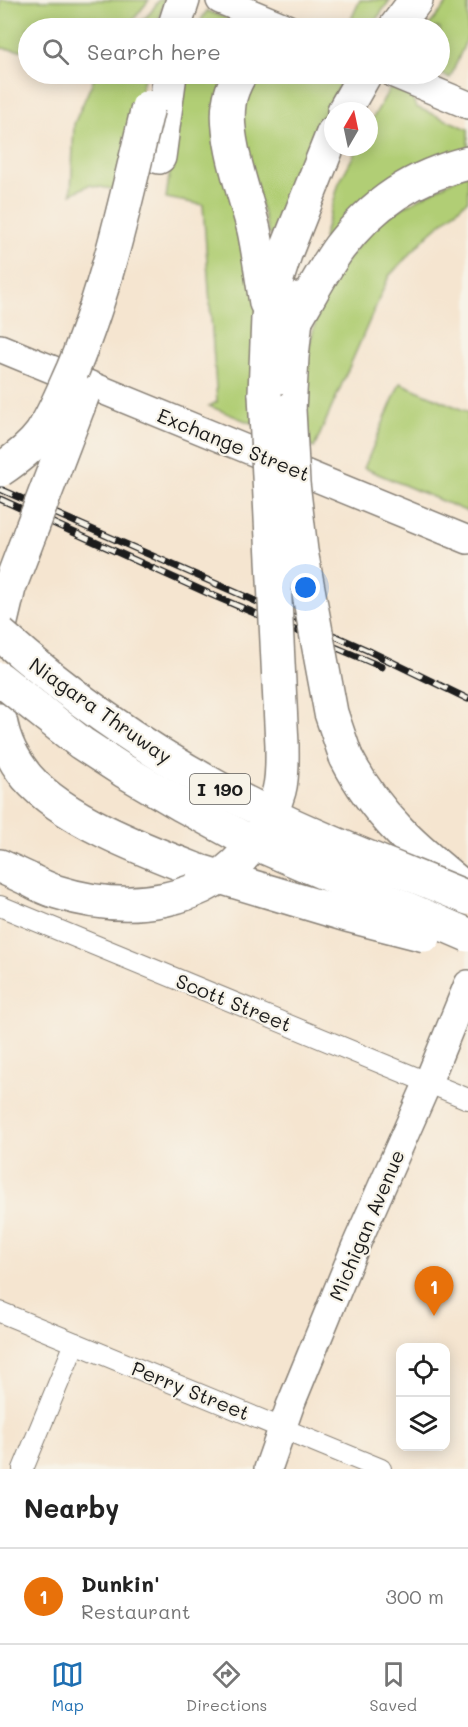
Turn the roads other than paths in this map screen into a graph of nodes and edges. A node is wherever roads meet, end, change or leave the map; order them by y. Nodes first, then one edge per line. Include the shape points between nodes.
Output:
1 (219, 0) edge
2 (263, 18) edge
3 (156, 84) edge
4 (169, 84) edge
5 (236, 84) edge
6 (359, 84) edge
7 (418, 84) edge
8 (349, 102) edge
9 (468, 105) edge
10 (324, 156) edge
11 (468, 163) edge
12 (282, 318) junction
13 (0, 348) edge
14 (277, 402) junction
15 (0, 470) edge
16 (468, 540) edge
17 (0, 626) edge
18 (0, 634) edge
19 (0, 679) edge
20 (0, 720) edge
21 (0, 777) edge
22 (0, 866) edge
23 (199, 871) junction
24 (468, 891) edge
25 (468, 898) edge
26 (0, 906) edge
27 (468, 935) edge
28 (468, 946) edge
29 (464, 994) edge
30 (428, 1082) junction
31 (468, 1099) edge
32 (0, 1312) edge
33 (75, 1343) junction
34 (283, 1428) junction
35 (23, 1469) edge
36 (268, 1469) edge
37 (381, 1469) edge

1 - 2 street
3 - 15 highway, bridge via 110,262 80,350 40,435
4 - 17 highway, bridge via 159,157 120,293 9,588
5 - 12 highway via 229,103 231,141 254,233
6 - 8 highway
7 - 9 street
10 - 12 highway via 281,264
11 - 12 highway via 442,169 409,184 380,204
12 - 14 highway
13 - 16 street, Exchange Street
14 - 22 highway, bridge via 282,745 279,792 265,828 242,858 219,879 172,899 138,903 101,901 57,892
14 - 24 highway, bridge via 331,713 346,757 360,784 395,828
18 - 25 highway, Niagara Thruway / I 190, bridge via 148,748 224,791 302,829
19 - 27 highway, Niagara Thruway / I 190, bridge via 81,743 182,805 243,838
20 - 23 highway via 14,758 28,778 54,800 118,838
21 - 23 highway via 21,800 59,828 118,850
23 - 28 highway, bridge
26 - 30 street, Scott Street
29 - 30 street, Michigan Avenue
30 - 31 street, Scott Street
30 - 34 street, Michigan Avenue via 356,1245
32 - 33 street, Perry Street
33 - 34 street, Perry Street
33 - 35 street
34 - 36 street, Michigan Avenue
34 - 37 street, Perry Street

